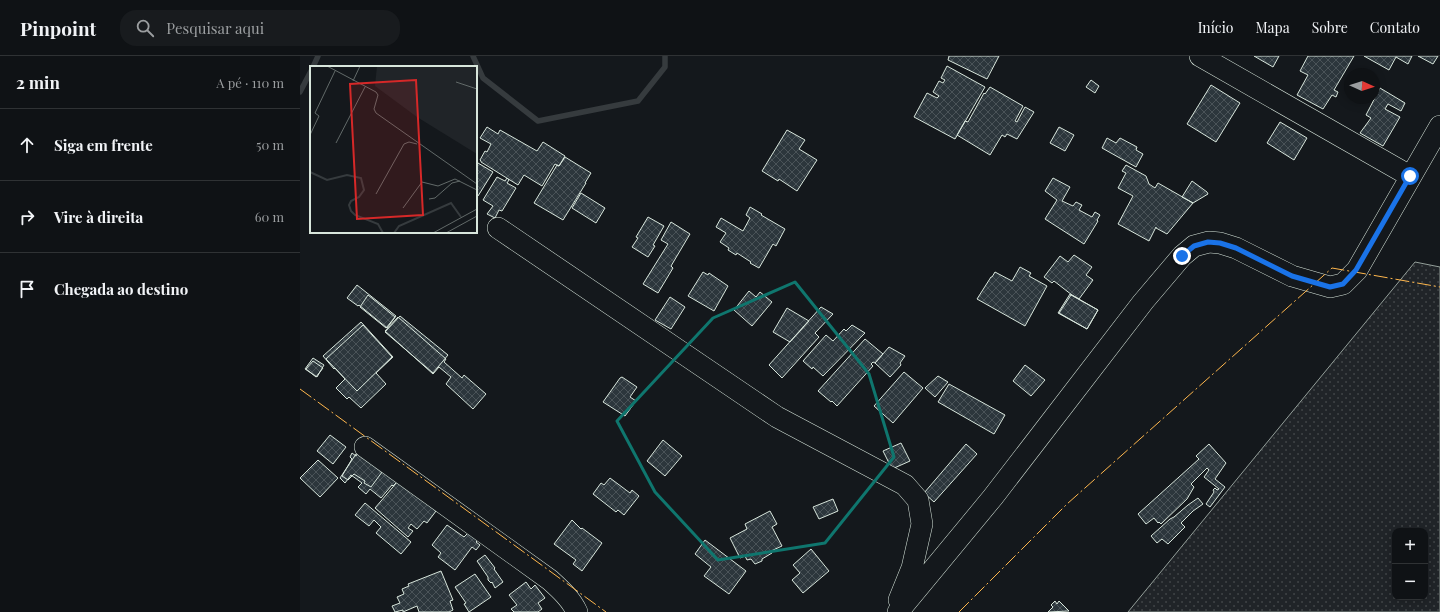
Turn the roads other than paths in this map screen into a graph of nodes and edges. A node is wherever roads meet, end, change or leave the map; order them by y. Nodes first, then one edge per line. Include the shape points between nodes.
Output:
1 (1200, 56) edge
2 (1440, 126) edge
3 (1410, 176) junction
4 (498, 228) dead end
5 (366, 447) dead end
6 (576, 612) edge
7 (894, 612) edge
8 (898, 612) edge

1 - 3 street
2 - 3 street
3 - 8 street via 1356,270 1343,284 1330,287 1292,276 1236,248 1220,243 1208,242 1194,246 1182,256 1143,302 993,497
4 - 7 street via 777,417 905,485 918,500 922,524 912,568
5 - 6 street via 550,580 562,591

